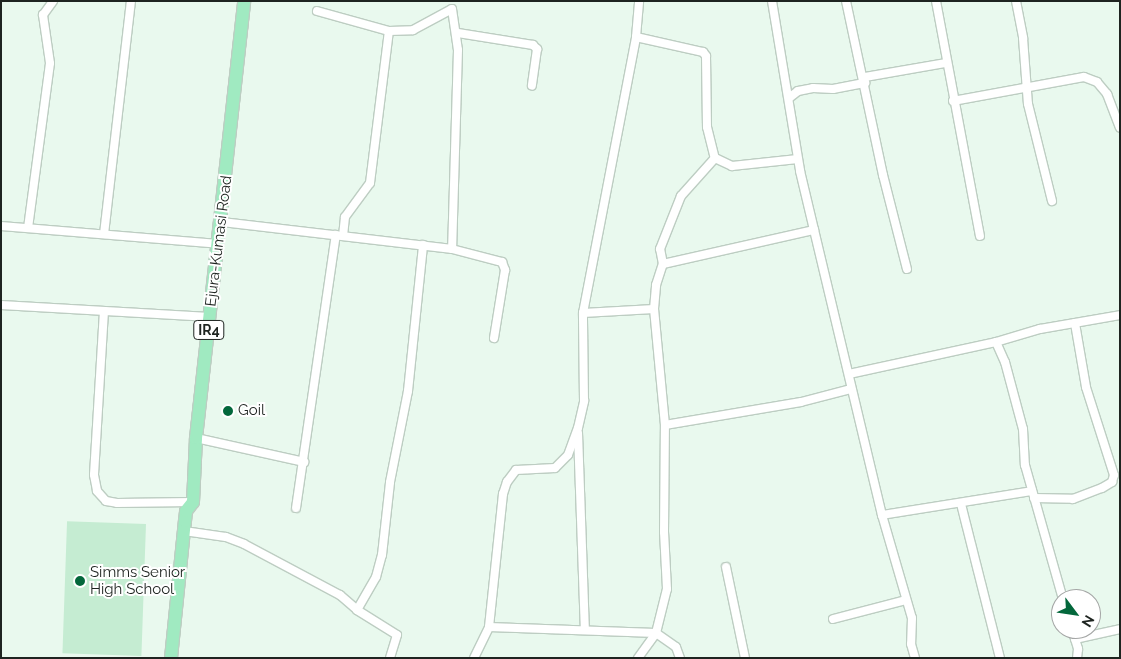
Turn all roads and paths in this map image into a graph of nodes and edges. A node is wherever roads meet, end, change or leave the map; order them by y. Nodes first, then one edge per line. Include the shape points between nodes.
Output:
1 (54, 1) edge
2 (131, 1) edge
3 (244, 1) edge
4 (639, 1) edge
5 (772, 1) edge
6 (846, 1) edge
7 (936, 1) edge
8 (1016, 1) edge
9 (450, 5) edge
10 (317, 11) dead end
11 (389, 31) junction
12 (458, 33) junction
13 (636, 37) junction
14 (946, 62) junction
15 (865, 80) junction
16 (532, 86) dead end
17 (1026, 87) junction
18 (789, 98) junction
19 (953, 101) junction
20 (1120, 128) edge
21 (715, 158) junction
22 (798, 159) junction
23 (1052, 201) dead end
24 (222, 222) junction
25 (1, 226) edge
26 (28, 228) junction
27 (814, 230) junction
28 (104, 234) junction
29 (340, 235) junction
30 (980, 236) dead end
31 (218, 244) junction
32 (423, 245) junction
33 (452, 249) junction
34 (663, 264) junction
35 (907, 269) dead end
36 (1, 305) edge
37 (654, 309) junction
38 (104, 311) junction
39 (583, 313) junction
40 (1120, 315) edge
41 (210, 317) junction
42 (1075, 322) junction
43 (494, 338) dead end
44 (996, 342) junction
45 (849, 374) junction
46 (851, 390) junction
47 (665, 424) junction
48 (578, 428) junction
49 (196, 438) junction
50 (304, 462) junction
51 (1033, 495) junction
52 (193, 502) junction
53 (961, 504) junction
54 (296, 508) dead end
55 (882, 515) junction
56 (184, 531) junction
57 (726, 567) dead end
58 (1060, 589) edge
59 (906, 600) junction
60 (357, 610) junction
61 (833, 619) dead end
62 (489, 627) junction
63 (1120, 629) edge
64 (585, 630) junction
65 (656, 633) junction
66 (1101, 633) edge
67 (1075, 639) edge
68 (171, 658) edge
69 (390, 658) edge
70 (474, 658) edge
71 (638, 658) edge
72 (680, 658) edge
73 (745, 658) edge
74 (915, 658) edge
75 (1000, 658) edge
76 (1077, 658) edge

1 - 26 street via 43,15 50,63
2 - 28 street
3 - 24 main road, Ejura-Kumasi Road / IR4
4 - 13 street
5 - 18 street
6 - 15 street via 854,46
7 - 14 street
8 - 17 street via 1023,38
9 - 11 street via 413,30
9 - 12 street
10 - 11 street
11 - 29 street via 370,184 345,217
12 - 16 street via 533,45 537,49
12 - 33 street
13 - 21 street via 703,52 706,56 707,127
13 - 39 street
14 - 15 street
14 - 19 street
15 - 18 street via 833,89 798,91
15 - 35 street via 883,175
17 - 19 street
17 - 20 street via 1090,78 1107,94
17 - 23 street
18 - 22 street
19 - 30 street
21 - 22 street via 732,166
21 - 34 street via 681,196 660,249
22 - 27 street
24 - 29 street
24 - 31 main road, Ejura-Kumasi Road / IR4
25 - 26 street
26 - 28 street
27 - 34 street
27 - 45 street
28 - 31 street
29 - 32 street
29 - 50 street
31 - 41 main road, Ejura-Kumasi Road / IR4
32 - 33 street
32 - 60 street via 408,391 390,482 382,555 376,577
33 - 43 street via 502,262 505,270
34 - 37 street via 656,285
36 - 38 street
37 - 39 street
37 - 47 street
38 - 41 street
38 - 52 street via 94,476 97,491 106,501 117,503
39 - 48 street via 584,401
40 - 42 street
41 - 49 main road, Ejura-Kumasi Road / IR4
42 - 44 street
42 - 51 street via 1086,387 1114,475 1112,482 1102,488 1073,498
44 - 45 street
44 - 51 street via 1005,362 1022,429 1025,465
45 - 46 street
46 - 47 street via 801,402
46 - 55 street
47 - 65 street via 667,588
48 - 62 street via 568,455 556,468 516,470 507,482 502,494
48 - 64 street
49 - 50 street
49 - 52 main road, Ejura-Kumasi Road / IR4
50 - 54 street
51 - 53 street
51 - 58 street
52 - 56 main road, Ejura-Kumasi Road / IR4 via 186,511
53 - 55 street
53 - 75 street
55 - 59 street
56 - 60 street via 226,537 244,544 324,586
56 - 68 main road, Ejura-Kumasi Road / IR4
57 - 73 street
59 - 61 street
59 - 74 street via 912,618 911,644
60 - 69 street via 397,635
62 - 64 street
62 - 70 street
63 - 66 street
64 - 65 street
65 - 71 street
65 - 72 street via 676,647
67 - 76 street

